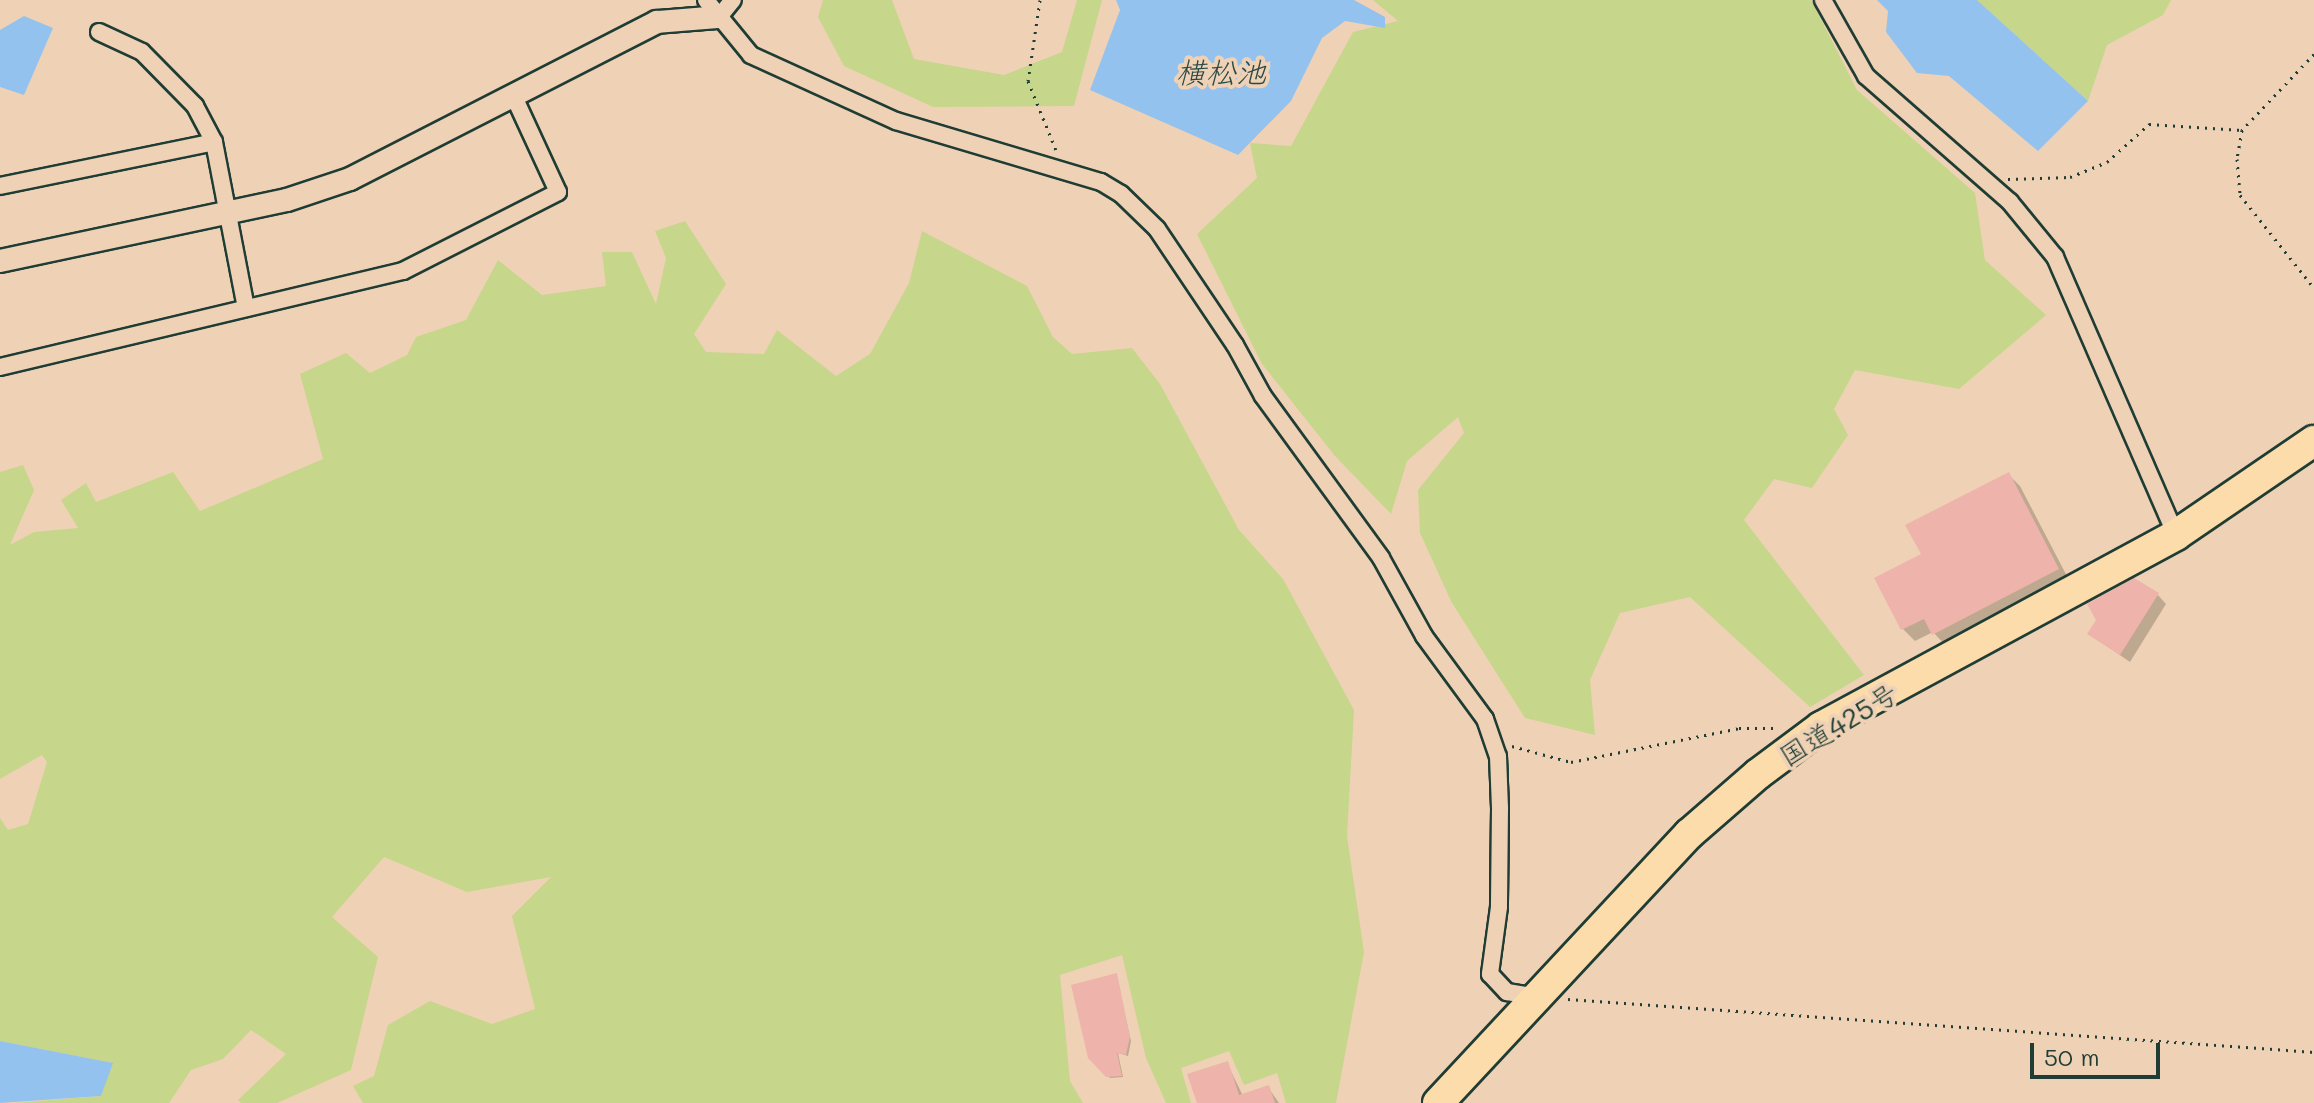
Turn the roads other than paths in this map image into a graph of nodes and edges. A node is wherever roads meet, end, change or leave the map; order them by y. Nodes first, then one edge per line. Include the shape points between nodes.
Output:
1 (1823, 0) edge
2 (719, 6) edge
3 (99, 32) dead end
4 (515, 99) junction
5 (214, 142) junction
6 (0, 186) edge
7 (228, 211) junction
8 (0, 261) edge
9 (246, 308) junction
10 (0, 367) edge
11 (2314, 441) edge
12 (2176, 535) junction
13 (1540, 997) junction
14 (1438, 1103) edge

1 - 12 street via 1866,76 2010,202 2055,257
2 - 4 street via 657,22
2 - 13 street via 751,55 896,121 1064,169 1121,194 1157,229 1263,396 1381,558 1424,636 1485,719 1498,756 1500,808 1499,907 1490,974 1507,992
3 - 5 street via 142,52 195,106
4 - 7 street via 350,179 287,200
4 - 9 street via 558,192 403,271
5 - 6 street
5 - 7 street
7 - 8 street
7 - 9 street
9 - 10 street
11 - 12 highway, 国道425号
12 - 13 highway, 国道425号 via 1821,727 1689,834
13 - 14 highway, 国道425号

